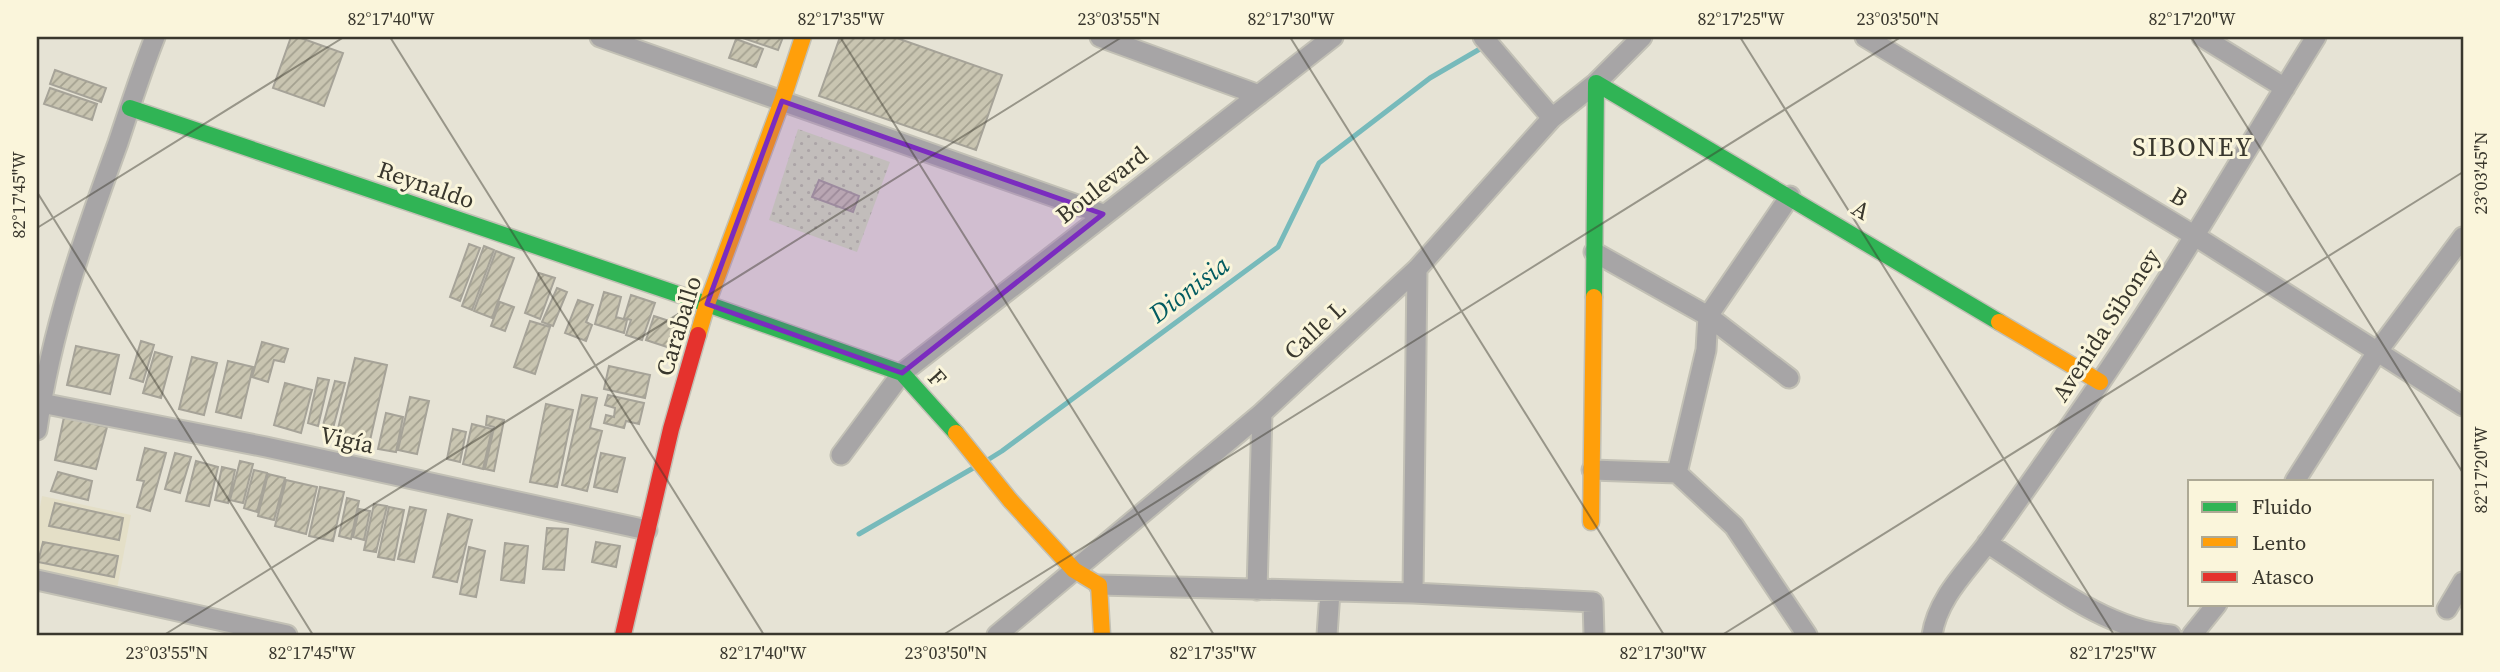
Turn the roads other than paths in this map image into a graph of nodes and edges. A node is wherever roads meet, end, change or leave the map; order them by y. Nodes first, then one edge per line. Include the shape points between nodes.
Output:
1 (155, 37) edge
2 (600, 37) edge
3 (803, 37) edge
4 (1100, 37) edge
5 (1333, 37) edge
6 (1483, 37) edge
7 (1642, 37) edge
8 (1865, 37) edge
9 (2202, 37) edge
10 (2316, 37) edge
11 (1596, 83) junction
12 (2285, 88) junction
13 (1259, 95) junction
14 (782, 101) junction
15 (130, 108) junction
16 (1552, 118) junction
17 (1790, 196) junction
18 (1103, 214) junction
19 (2195, 236) junction
20 (2463, 237) edge
21 (1594, 252) junction
22 (1417, 269) junction
23 (708, 304) junction
24 (1708, 316) junction
25 (2378, 352) junction
26 (902, 373) junction
27 (1789, 378) dead end
28 (2100, 382) junction
29 (39, 404) edge
30 (2463, 406) edge
31 (1262, 413) junction
32 (37, 430) edge
33 (841, 455) dead end
34 (1592, 470) junction
35 (1677, 473) junction
36 (2296, 480) edge
37 (1591, 522) dead end
38 (647, 530) junction
39 (1987, 543) junction
40 (1074, 570) junction
41 (37, 580) edge
42 (2463, 582) edge
43 (1099, 585) junction
44 (1256, 590) junction
45 (1330, 592) junction
46 (1413, 593) junction
47 (2215, 606) edge
48 (2447, 609) dead end
49 (287, 635) edge
50 (622, 635) edge
51 (997, 635) edge
52 (1102, 635) edge
53 (1327, 635) edge
54 (1594, 635) edge
55 (1807, 635) edge
56 (1932, 635) edge
57 (2171, 635) edge
58 (2192, 635) edge

1 - 15 street
2 - 14 street
3 - 14 street, Caraballo
4 - 13 street
5 - 13 street, Boulevard
6 - 16 street
7 - 11 street, Calle L
8 - 19 street, B
9 - 12 street
10 - 12 street, Avenida Siboney
11 - 16 street, Calle L
11 - 17 street, A
11 - 21 street
12 - 19 street, Avenida Siboney
13 - 18 street, Boulevard
14 - 18 street
14 - 23 street, Caraballo
15 - 23 street, Reynaldo
15 - 29 street via 84,236
16 - 22 street, Calle L
17 - 24 street
17 - 28 street, A
18 - 26 street, Boulevard
19 - 25 street, B
19 - 28 street, Avenida Siboney
20 - 25 street
21 - 24 street
21 - 34 street
22 - 31 street, Calle L
22 - 46 street
23 - 26 street, F
23 - 38 street, Caraballo
24 - 27 street
24 - 35 street via 1706,350
25 - 30 street, B
25 - 36 street
26 - 33 street, Boulevard
26 - 40 street, F
28 - 39 street, Avenida Siboney
29 - 32 street
29 - 38 street, Vigía via 265,447
31 - 40 street, Calle L
31 - 44 street
34 - 35 street
34 - 37 street
35 - 55 street via 1734,526
38 - 50 street, Caraballo
39 - 56 street, Avenida Siboney via 1945,598
39 - 57 street via 2100,615
40 - 43 street, F
40 - 51 street, Calle L
41 - 49 street
42 - 48 street
43 - 44 street
43 - 52 street
44 - 45 street
45 - 46 street
45 - 53 street
46 - 54 street via 1593,602
47 - 58 street

